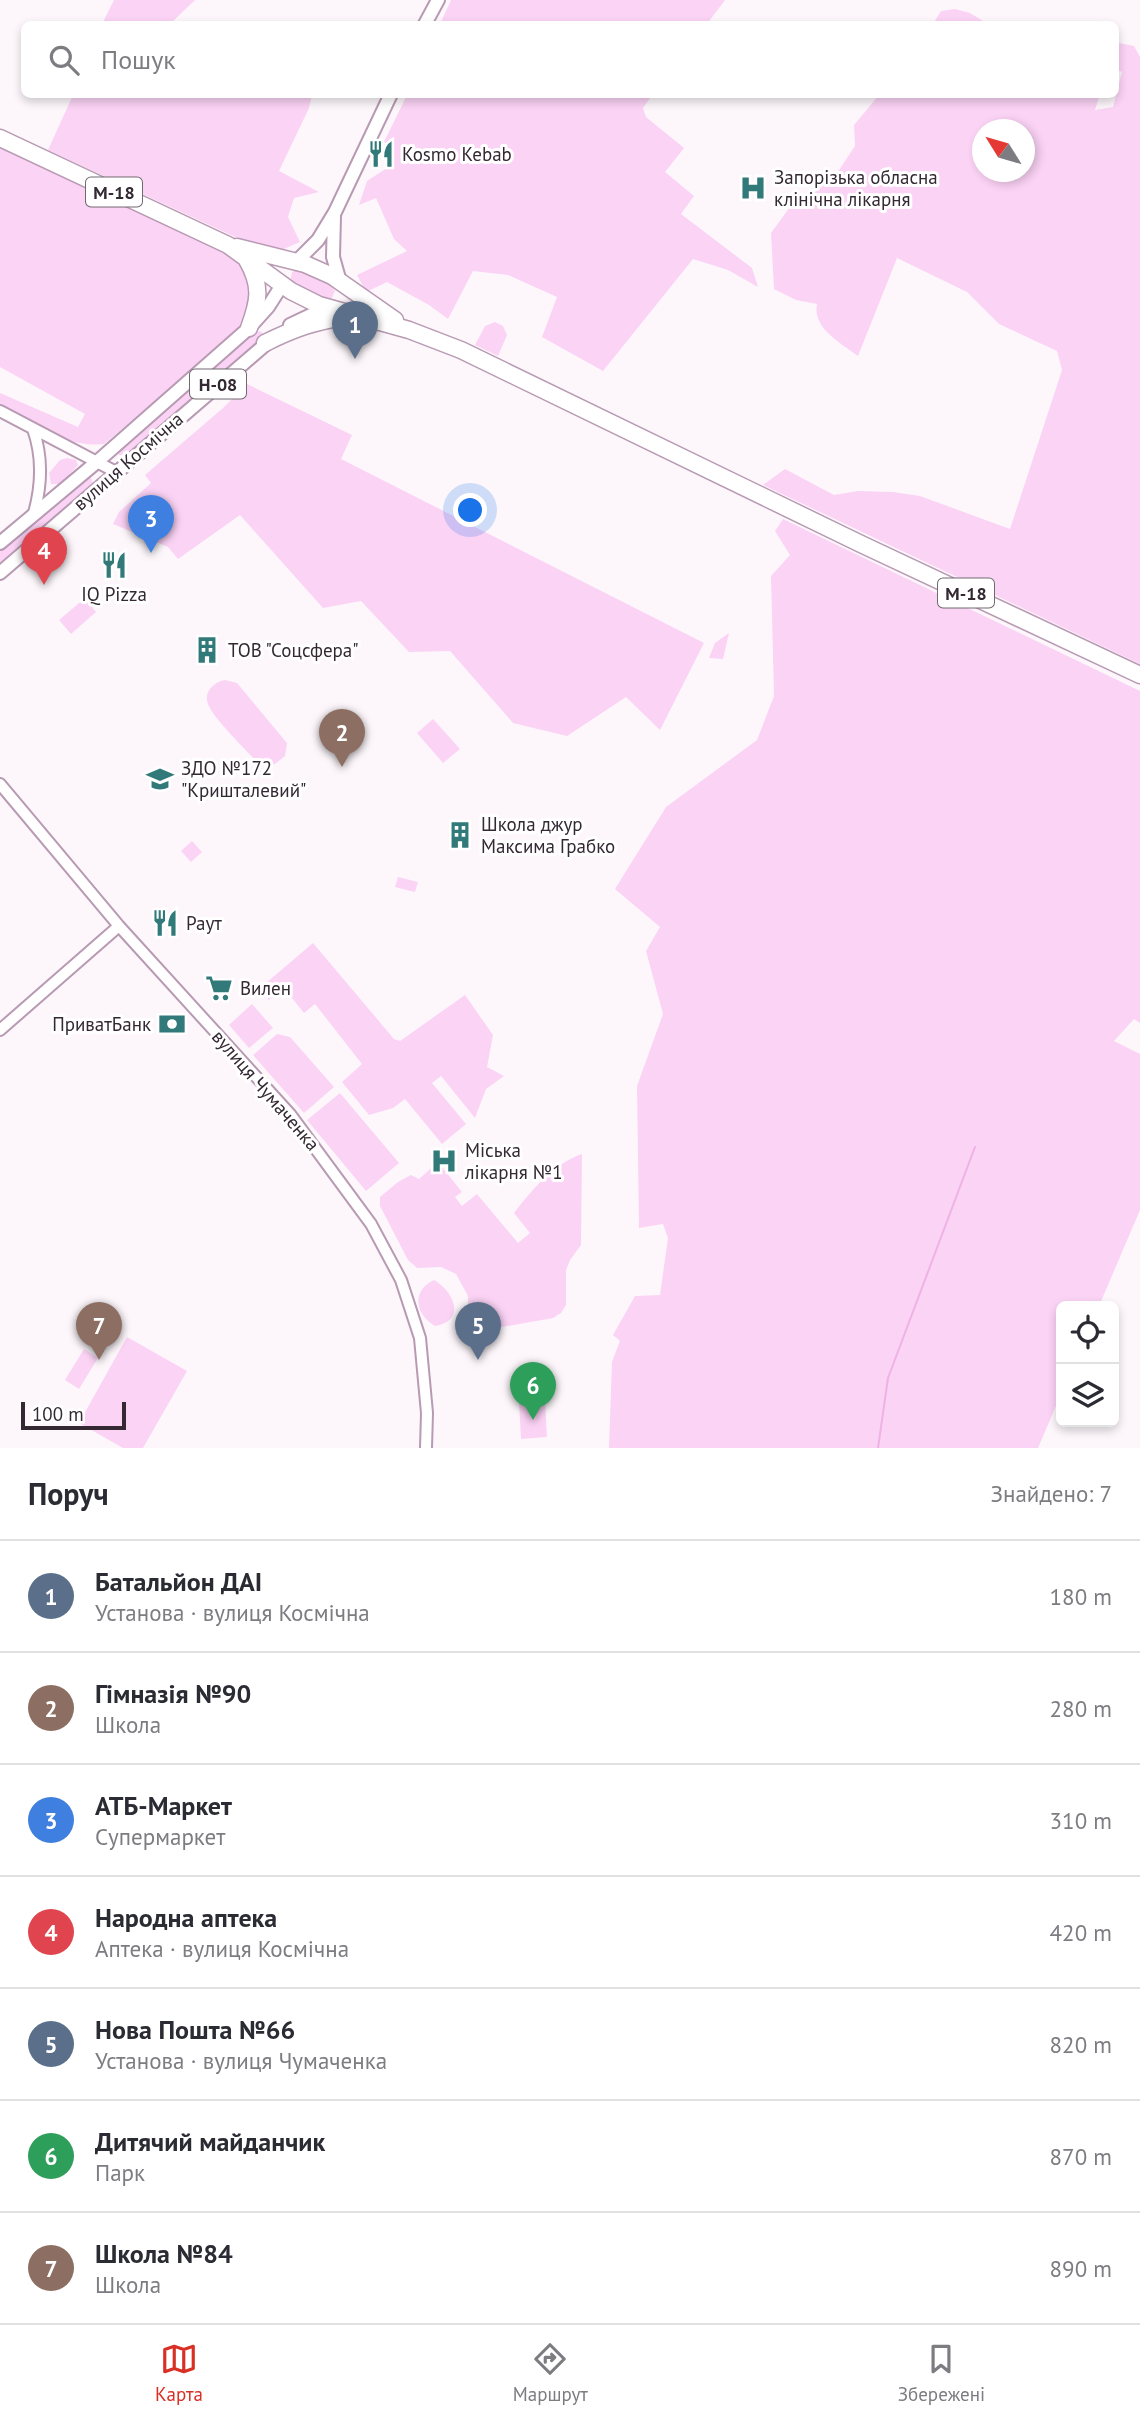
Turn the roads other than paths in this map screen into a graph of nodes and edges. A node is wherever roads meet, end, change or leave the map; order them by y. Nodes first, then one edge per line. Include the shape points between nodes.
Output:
1 (438, 0) edge
2 (427, 21) edge
3 (389, 98) edge
4 (0, 138) edge
5 (335, 212) junction
6 (228, 245) junction
7 (246, 258) junction
8 (296, 262) junction
9 (340, 282) junction
10 (282, 285) junction
11 (328, 307) junction
12 (358, 315) junction
13 (249, 328) junction
14 (409, 330) junction
15 (265, 343) junction
16 (0, 411) edge
17 (33, 429) junction
18 (98, 461) junction
19 (116, 472) junction
20 (34, 513) junction
21 (0, 543) edge
22 (0, 573) edge
23 (1139, 671) edge
24 (0, 784) edge
25 (119, 926) junction
26 (0, 1030) edge
27 (426, 1448) edge

1 - 2 main road
3 - 5 main road, Н-08
4 - 6 highway, М-18
5 - 8 main road, Н-08 via 318,240
5 - 9 main road, Н-08 via 333,257
6 - 7 highway, М-18
6 - 8 highway, М-18
7 - 10 highway, М-18
7 - 13 highway via 258,288
8 - 9 highway, М-18
8 - 10 highway, Н-08
9 - 11 highway via 339,297
9 - 14 highway, М-18
10 - 11 highway, М-18
10 - 13 main road, вулиця Космічна / Н-08
11 - 12 highway, М-18
11 - 15 main road, вулиця Космічна / Н-08 via 291,324
12 - 14 highway, М-18
12 - 15 highway via 319,320
13 - 18 main road, вулиця Космічна / Н-08
14 - 23 highway, М-18 via 461,350 861,544
15 - 19 main road, вулиця Космічна / Н-08
16 - 17 street
17 - 18 street
17 - 20 street via 41,465
18 - 19 street
18 - 20 main road, вулиця Космічна / Н-08
19 - 22 main road, вулиця Космічна / Н-08
20 - 21 main road, вулиця Космічна / Н-08
24 - 25 street, вулиця Чумаченка
25 - 26 street
25 - 27 street, вулиця Чумаченка via 290,1114 371,1224 401,1280 420,1338

